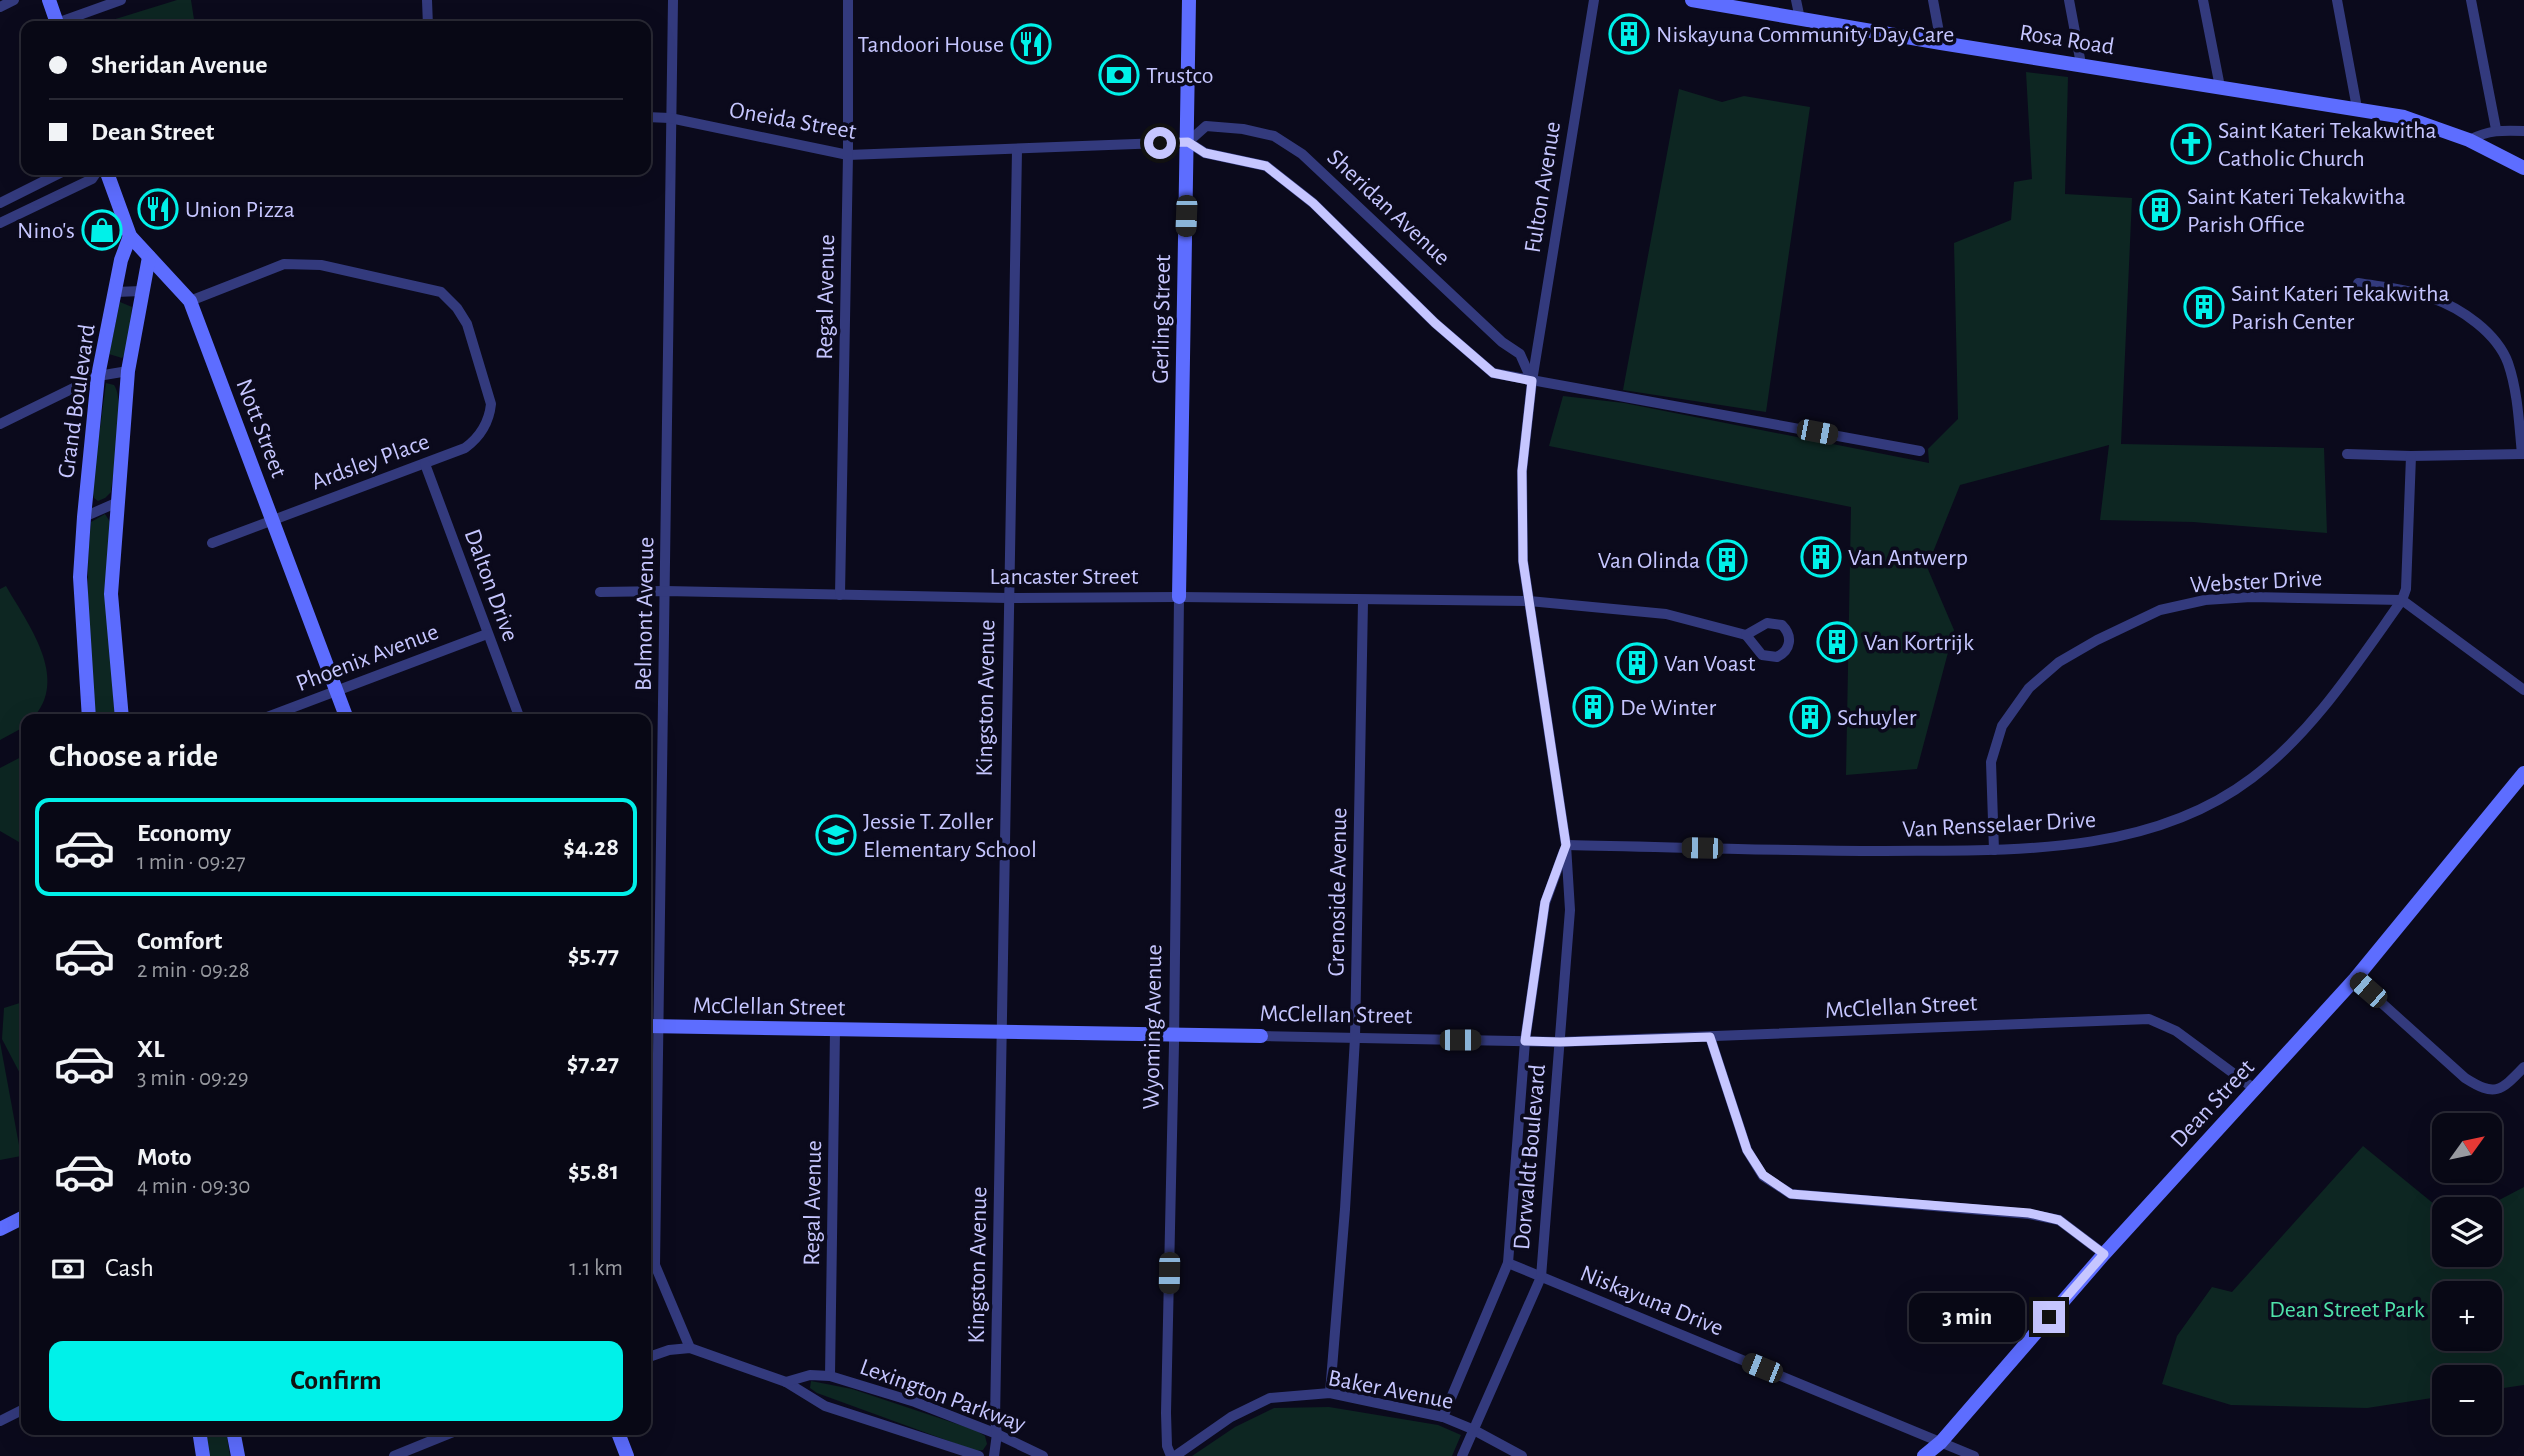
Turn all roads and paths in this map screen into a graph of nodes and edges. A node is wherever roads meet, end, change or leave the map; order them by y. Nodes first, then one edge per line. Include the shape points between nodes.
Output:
1 (14, 0) edge
2 (48, 0) edge
3 (121, 0) edge
4 (428, 0) edge
5 (673, 0) edge
6 (848, 0) edge
7 (1189, 0) edge
8 (1594, 0) edge
9 (1692, 0) edge
10 (1796, 0) edge
11 (1933, 0) edge
12 (2069, 0) edge
13 (2203, 0) edge
14 (2337, 0) edge
15 (2471, 0) edge
16 (0, 7) edge
17 (1800, 19) junction
18 (56, 21) edge
19 (67, 21) edge
20 (428, 21) edge
21 (1941, 43) junction
22 (2081, 64) junction
23 (2220, 87) junction
24 (2357, 108) junction
25 (651, 117) edge
26 (670, 118) junction
27 (2496, 130) junction
28 (2524, 131) edge
29 (2469, 141) junction
30 (1188, 142) junction
31 (1017, 150) junction
32 (848, 155) junction
33 (2524, 168) edge
34 (56, 175) edge
35 (94, 175) edge
36 (108, 175) edge
37 (0, 203) edge
38 (0, 223) edge
39 (130, 236) junction
40 (149, 257) junction
41 (2358, 283) dead end
42 (142, 291) junction
43 (115, 292) junction
44 (190, 301) junction
45 (128, 371) junction
46 (99, 376) junction
47 (1532, 381) junction
48 (0, 424) edge
49 (1920, 451) dead end
50 (2347, 454) dead end
51 (2523, 454) edge
52 (2411, 456) junction
53 (425, 464) junction
54 (118, 502) junction
55 (83, 516) junction
56 (272, 520) junction
57 (212, 543) dead end
58 (665, 591) junction
59 (600, 592) dead end
60 (840, 596) junction
61 (1179, 597) junction
62 (1008, 598) junction
63 (2402, 600) junction
64 (1363, 601) junction
65 (1529, 601) junction
66 (487, 634) junction
67 (1746, 635) dead end
68 (2524, 690) edge
69 (337, 692) junction
70 (89, 714) edge
71 (122, 714) edge
72 (276, 714) edge
73 (345, 714) edge
74 (518, 714) edge
75 (2524, 773) edge
76 (1566, 845) junction
77 (1994, 850) junction
78 (2355, 979) junction
79 (653, 1026) edge
80 (835, 1030) junction
81 (1001, 1031) junction
82 (1173, 1033) junction
83 (1261, 1036) joint
84 (1710, 1037) junction
85 (1355, 1038) junction
86 (1525, 1041) junction
87 (1560, 1042) junction
88 (2524, 1068) edge
89 (2256, 1090) junction
90 (21, 1218) edge
91 (0, 1229) edge
92 (2104, 1254) junction
93 (1508, 1264) junction
94 (1541, 1277) junction
95 (690, 1349) junction
96 (651, 1356) edge
97 (830, 1376) junction
98 (786, 1382) junction
99 (1330, 1393) junction
100 (21, 1410) edge
101 (1443, 1417) junction
102 (0, 1421) edge
103 (1472, 1429) junction
104 (997, 1434) junction
105 (200, 1435) edge
106 (234, 1435) edge
107 (446, 1435) edge
108 (619, 1435) edge
109 (1941, 1443) junction
110 (203, 1456) edge
111 (238, 1456) edge
112 (394, 1456) edge
113 (627, 1456) edge
114 (979, 1456) edge
115 (994, 1456) edge
116 (1043, 1456) edge
117 (1173, 1456) edge
118 (1462, 1456) edge
119 (1522, 1456) edge
120 (1924, 1456) edge
121 (1974, 1456) edge

1 - 16 street
2 - 18 street
3 - 19 street
4 - 20 street
5 - 26 street, Belmont Avenue
6 - 32 street, Regal Avenue
7 - 30 street, Gerling Street
8 - 47 street, Fulton Avenue
9 - 17 street, Rosa Road
10 - 17 street
11 - 21 street
12 - 22 street
13 - 23 street
14 - 24 street
15 - 27 street
17 - 21 street, Rosa Road
21 - 22 street, Rosa Road
22 - 23 street, Rosa Road
23 - 24 street, Rosa Road
24 - 29 street, Rosa Road via 2404,117
25 - 26 street, Oneida Street
26 - 32 street, Oneida Street
26 - 58 street, Belmont Avenue
27 - 28 street
27 - 29 street
29 - 33 street, Rosa Road
30 - 31 street, Sheridan Avenue
30 - 47 street, Sheridan Avenue via 1205,153 1266,166 1313,203 1493,373
30 - 47 street, Sheridan Avenue via 1206,126 1242,129 1274,136 1302,154 1520,354
30 - 61 street, Gerling Street
31 - 32 street, Oneida Street
31 - 62 street, Kingston Avenue
32 - 60 street, Regal Avenue
34 - 37 street
35 - 38 street
36 - 39 street, Nott Street
39 - 40 street, Nott Street
39 - 43 street, Grand Boulevard
40 - 42 street, Grand Boulevard
40 - 44 street, Nott Street
41 - 51 street via 2431,297 2462,312 2492,337 2507,360
42 - 43 street
42 - 45 street, Grand Boulevard
43 - 46 street, Grand Boulevard
44 - 53 street, Ardsley Place via 284,264 321,265 441,292 467,324 491,404 490,417 465,448
44 - 56 street, Nott Street
45 - 46 street
45 - 54 street, Grand Boulevard
46 - 48 street
46 - 55 street, Grand Boulevard
47 - 49 street, Sheridan Avenue
47 - 65 street, Dorwaldt Boulevard via 1522,471 1523,561
50 - 52 street
51 - 52 street
52 - 63 street, Van Rensselaer Drive
53 - 56 street, Ardsley Place
53 - 66 street, Dalton Drive
54 - 55 street, Grand Boulevard
54 - 71 street, Grand Boulevard via 111,594
55 - 70 street, Grand Boulevard via 80,577
56 - 57 street, Ardsley Place
56 - 69 street, Nott Street
58 - 59 street, Lancaster Street
58 - 60 street, Lancaster Street
58 - 79 street, Belmont Avenue
60 - 62 street, Lancaster Street
61 - 62 street, Lancaster Street
61 - 64 street, Lancaster Street
61 - 82 street, Wyoming Avenue
62 - 81 street, Kingston Avenue
63 - 68 street
63 - 77 street, Van Rensselaer Drive via 2335,694 2251,779 2156,828 2099,841
63 - 77 street, Webster Drive via 2205,600 2160,610 2059,662 2028,688 2002,726 1991,762
64 - 65 street, Lancaster Street
64 - 85 street, Grenoside Avenue
65 - 67 street, Lancaster Street via 1665,614
65 - 76 street, Dorwaldt Boulevard
66 - 69 street, Phoenix Avenue
66 - 74 street, Dalton Drive
69 - 72 street, Phoenix Avenue
69 - 73 street, Nott Street
75 - 78 street, Dean Street
76 - 77 street, Van Rensselaer Drive
76 - 86 street, Dorwaldt Boulevard via 1545,902
76 - 87 street, Dorwaldt Boulevard via 1570,910
78 - 88 street via 2465,1079 2484,1090 2502,1088
78 - 89 street, Dean Street
79 - 80 street, McClellan Street
79 - 95 street, Belmont Avenue via 655,1265
80 - 81 street, McClellan Street
80 - 97 street, Regal Avenue
81 - 82 street, McClellan Street
81 - 104 street, Kingston Avenue
82 - 83 street, McClellan Street
82 - 117 street, Wyoming Avenue via 1166,1413 1167,1446
83 - 85 street, McClellan Street
84 - 87 street, McClellan Street
84 - 89 street, McClellan Street via 2149,1019 2176,1031
84 - 92 street via 1747,1150 1763,1175 1791,1194 2029,1213 2059,1220
85 - 86 street, McClellan Street
85 - 99 street, Grenoside Avenue
86 - 87 street, McClellan Street
86 - 93 street, Dorwaldt Boulevard
87 - 94 street, Dorwaldt Boulevard
89 - 92 street, Dean Street
90 - 91 street
92 - 109 street, Dean Street
93 - 94 street, Niskayuna Drive
93 - 101 street, Dorwaldt Boulevard
94 - 103 street, Dorwaldt Boulevard
94 - 109 street, Niskayuna Drive
95 - 96 street, Lexington Parkway
95 - 98 street, Lexington Parkway
97 - 98 street, Lexington Parkway via 810,1375
97 - 104 street, Lexington Parkway
98 - 114 street, Lexington Parkway via 825,1406
99 - 101 street, Baker Avenue
99 - 117 street, Baker Avenue via 1270,1398 1231,1417
100 - 102 street
101 - 103 street, Baker Avenue
103 - 118 street, Dorwaldt Boulevard
103 - 119 street, Baker Avenue
104 - 115 street, Kingston Avenue
104 - 116 street, Lexington Parkway
105 - 110 street
106 - 111 street
107 - 112 street
108 - 113 street
109 - 120 street, Dean Street
109 - 121 street, Niskayuna Drive

